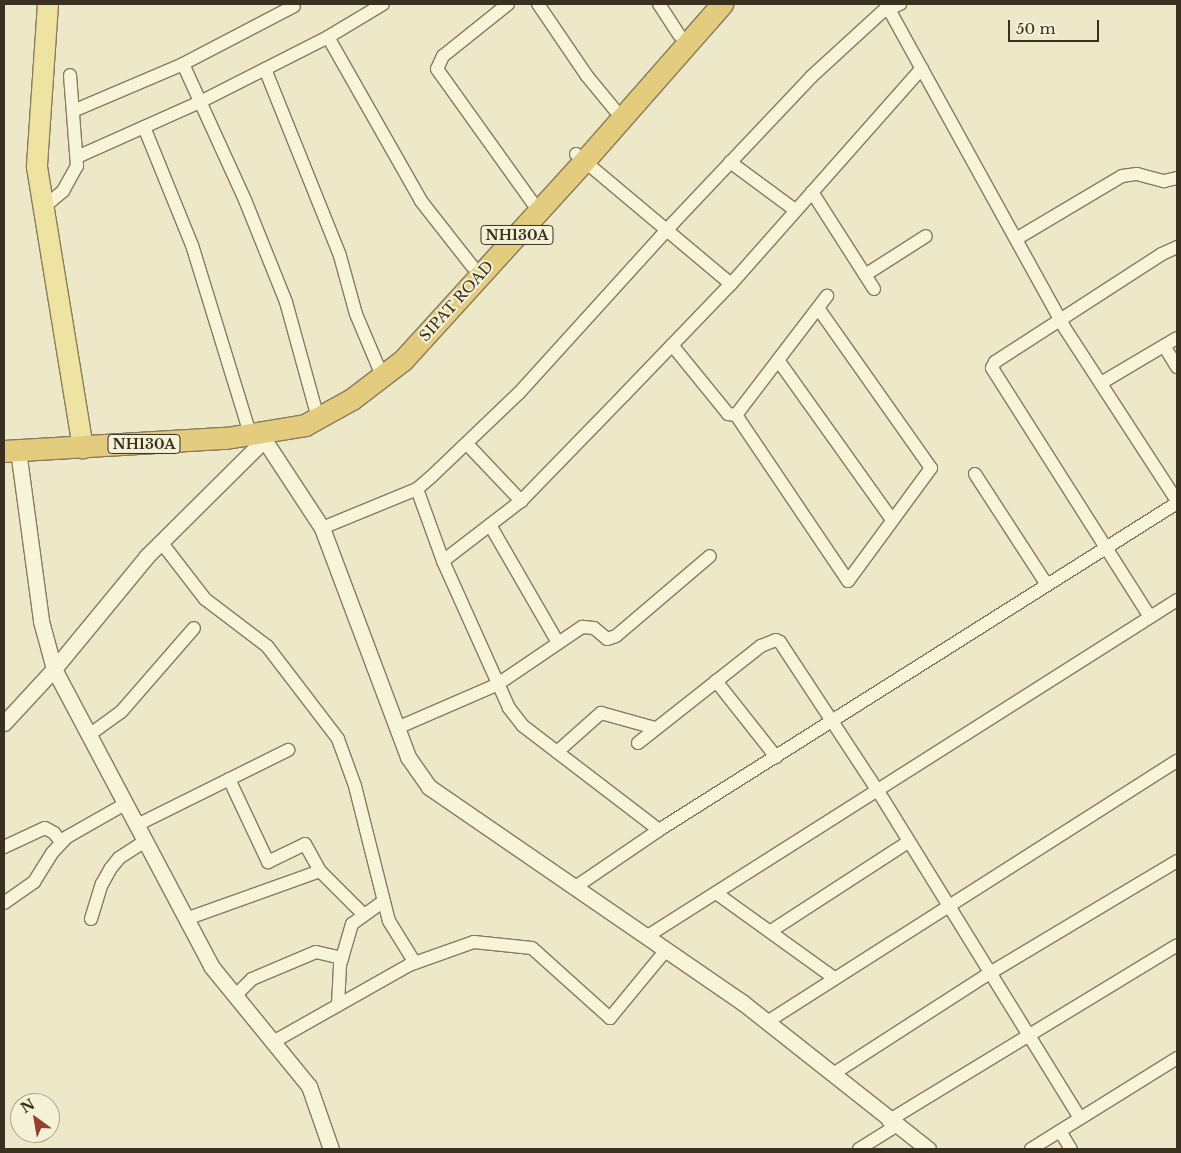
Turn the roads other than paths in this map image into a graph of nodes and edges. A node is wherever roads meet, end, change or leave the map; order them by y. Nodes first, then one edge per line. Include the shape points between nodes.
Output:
1 (48, 4) edge
2 (383, 4) edge
3 (508, 4) edge
4 (538, 4) edge
5 (659, 4) edge
6 (707, 4) edge
7 (722, 4) edge
8 (892, 5) edge
9 (294, 6) dead end
10 (679, 35) junction
11 (328, 37) junction
12 (183, 64) junction
13 (922, 68) junction
14 (265, 69) junction
15 (70, 75) dead end
16 (200, 102) junction
17 (615, 110) junction
18 (73, 111) junction
19 (144, 127) junction
20 (77, 157) junction
21 (580, 157) junction
22 (730, 162) junction
23 (1177, 178) edge
24 (812, 192) junction
25 (533, 203) junction
26 (44, 207) junction
27 (795, 210) junction
28 (666, 230) junction
29 (926, 236) dead end
30 (1016, 239) junction
31 (1177, 247) edge
32 (472, 266) junction
33 (865, 275) junction
34 (731, 284) junction
35 (874, 289) dead end
36 (827, 296) dead end
37 (818, 308) junction
38 (1061, 322) junction
39 (1177, 338) edge
40 (672, 345) junction
41 (1164, 346) junction
42 (778, 360) junction
43 (1177, 367) edge
44 (380, 372) junction
45 (1101, 383) junction
46 (316, 412) junction
47 (736, 415) junction
48 (258, 436) junction
49 (467, 444) junction
50 (83, 448) junction
51 (11, 450) edge
52 (975, 474) dead end
53 (417, 489) junction
54 (521, 501) junction
55 (1177, 502) edge
56 (892, 520) junction
57 (490, 525) junction
58 (322, 528) junction
59 (161, 542) junction
60 (1106, 548) junction
61 (710, 556) dead end
62 (442, 561) junction
63 (1047, 585) junction
64 (1177, 600) edge
65 (1150, 617) junction
66 (194, 628) dead end
67 (558, 643) junction
68 (54, 669) junction
69 (716, 681) junction
70 (498, 684) junction
71 (833, 721) junction
72 (4, 723) edge
73 (397, 728) junction
74 (655, 728) junction
75 (89, 735) junction
76 (638, 743) dead end
77 (288, 750) dead end
78 (557, 752) junction
79 (776, 757) junction
80 (1177, 761) edge
81 (229, 779) junction
82 (878, 790) junction
83 (125, 804) junction
84 (137, 825) junction
85 (659, 830) junction
86 (145, 841) junction
87 (61, 842) junction
88 (908, 842) junction
89 (4, 847) edge
90 (1177, 861) edge
91 (320, 871) junction
92 (574, 888) junction
93 (716, 893) junction
94 (384, 901) junction
95 (4, 903) edge
96 (948, 908) junction
97 (364, 915) junction
98 (91, 919) dead end
99 (186, 919) junction
100 (770, 931) junction
101 (646, 937) junction
102 (1177, 945) edge
103 (666, 950) junction
104 (342, 958) junction
105 (415, 963) junction
106 (990, 973) junction
107 (833, 977) junction
108 (235, 996) junction
109 (338, 1005) junction
110 (767, 1022) junction
111 (1028, 1035) junction
112 (272, 1042) junction
113 (1177, 1058) edge
114 (833, 1074) junction
115 (1080, 1118) junction
116 (892, 1124) junction
117 (1060, 1131) junction
118 (332, 1149) edge
119 (859, 1149) edge
120 (928, 1149) edge
121 (1031, 1149) edge
122 (1072, 1149) edge

1 - 26 main road via 37,167
2 - 11 street
3 - 25 street via 443,56 437,69
4 - 17 street via 587,76
5 - 10 street
6 - 10 highway, SIPAT ROAD / NH130A
7 - 21 highway, SIPAT ROAD / NH130A
8 - 13 street
8 - 22 street via 811,76
9 - 12 street
10 - 17 highway, SIPAT ROAD / NH130A
11 - 14 street
11 - 32 street via 421,201
12 - 16 street
12 - 18 street
13 - 24 street
13 - 30 street
14 - 16 street
14 - 44 street via 340,256 356,314
15 - 18 street
16 - 19 street
16 - 46 street via 245,200 286,302
17 - 21 highway, SIPAT ROAD / NH130A
18 - 20 street
19 - 20 street
19 - 48 street via 192,245
20 - 26 street via 72,179
21 - 25 highway, SIPAT ROAD / NH130A
21 - 28 street
21 - 44 highway, SIPAT ROAD / NH130A
22 - 27 street
22 - 28 street
23 - 30 street via 1164,181 1136,174 1122,176
24 - 27 street
24 - 33 street
25 - 32 highway, SIPAT ROAD / NH130A
26 - 50 main road
27 - 34 street
28 - 34 street
28 - 49 street via 519,393
29 - 33 street
30 - 38 street
31 - 38 street
32 - 44 highway, SIPAT ROAD / NH130A
33 - 35 street
34 - 40 street
36 - 37 street
37 - 42 street
37 - 56 street via 931,468
38 - 45 street
38 - 60 street via 994,362 992,368
39 - 41 street
40 - 47 street via 728,414
40 - 54 street
41 - 43 street
41 - 45 street
42 - 47 street
42 - 56 street
44 - 46 highway, SIPAT ROAD / NH130A
45 - 55 street
46 - 48 highway, SIPAT ROAD / NH130A via 284,428
47 - 56 street via 848,580
48 - 50 highway, SIPAT ROAD / NH130A
48 - 58 street
48 - 59 street
49 - 53 street
49 - 54 street
50 - 51 highway, SIPAT ROAD / NH130A
51 - 68 street via 41,621
52 - 63 street
53 - 58 street
53 - 62 street
54 - 57 street
55 - 60 street
57 - 62 street
57 - 67 street
58 - 73 street
59 - 68 street
59 - 94 street via 205,599 267,646 338,739 355,786
60 - 63 street
60 - 65 street
61 - 67 street via 616,636 606,639 588,626
62 - 70 street
63 - 71 street
64 - 65 street
65 - 82 street
66 - 75 street via 121,712
67 - 70 street
68 - 72 street
68 - 75 street
69 - 71 street via 761,646 776,640 784,646
69 - 74 street
69 - 79 street
70 - 73 street
70 - 78 street via 509,708 523,726
71 - 79 street
71 - 82 street
73 - 92 street via 408,757 429,786
74 - 76 street
74 - 78 street via 601,713
75 - 83 street
77 - 81 street
78 - 85 street
79 - 85 street
80 - 96 street
81 - 84 street
81 - 91 street via 268,862 305,844
82 - 88 street
82 - 93 street
83 - 84 street
83 - 87 street
84 - 86 street
85 - 92 street
86 - 98 street via 119,858 111,868 102,884
86 - 99 street
87 - 89 street via 45,828
87 - 95 street via 34,882
88 - 96 street
88 - 100 street
90 - 106 street
91 - 97 street
91 - 99 street
92 - 101 street
93 - 100 street
93 - 101 street
94 - 97 street
94 - 105 street via 389,921
96 - 106 street
96 - 107 street
97 - 104 street via 352,924
99 - 108 street via 211,966
100 - 107 street
101 - 103 street
102 - 111 street
103 - 105 street via 610,1018 532,948 474,942
103 - 110 street
104 - 108 street via 316,952 252,979
104 - 109 street
105 - 109 street
106 - 111 street
106 - 114 street
107 - 110 street
108 - 112 street
109 - 112 street
110 - 114 street
111 - 115 street
111 - 116 street
112 - 118 street via 309,1086
113 - 115 street
114 - 116 street
115 - 117 street
116 - 119 street
116 - 120 street
117 - 121 street
117 - 122 street

